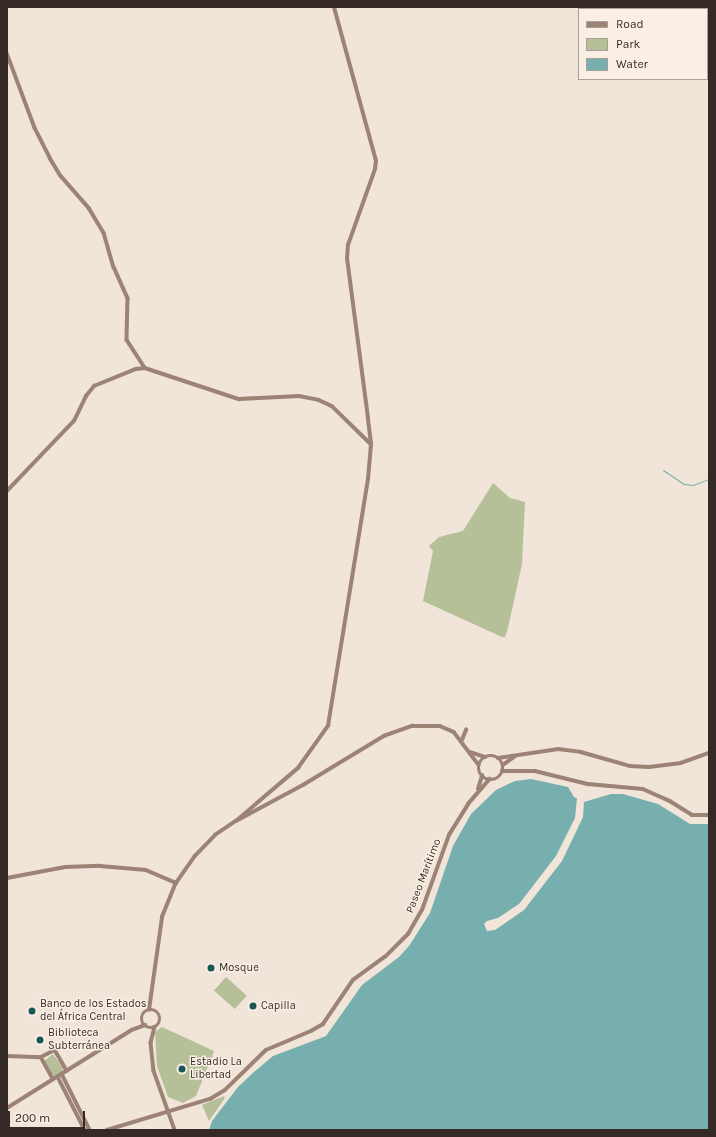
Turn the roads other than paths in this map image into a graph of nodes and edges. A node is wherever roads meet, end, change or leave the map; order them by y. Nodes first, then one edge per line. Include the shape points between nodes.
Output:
1 (334, 7) edge
2 (7, 53) edge
3 (145, 368) junction
4 (371, 444) junction
5 (7, 491) edge
6 (466, 730) dead end
7 (463, 741) junction
8 (470, 752) junction
9 (709, 753) edge
10 (516, 755) junction
11 (485, 757) junction
12 (498, 758) junction
13 (479, 765) junction
14 (503, 765) junction
15 (502, 772) junction
16 (482, 776) junction
17 (490, 780) junction
18 (272, 790) junction
19 (477, 792) junction
20 (277, 799) junction
21 (709, 815) edge
22 (236, 821) junction
23 (7, 878) edge
24 (176, 883) junction
25 (152, 1001) junction
26 (149, 1010) junction
27 (155, 1010) junction
28 (145, 1025) junction
29 (155, 1027) junction
30 (152, 1037) junction
31 (7, 1056) edge
32 (41, 1057) junction
33 (67, 1071) junction
34 (62, 1074) junction
35 (58, 1076) junction
36 (53, 1080) junction
37 (7, 1108) edge
38 (168, 1111) junction
39 (85, 1130) edge
40 (90, 1130) edge
41 (107, 1130) edge
42 (175, 1130) edge

1 - 4 main road via 375,156 375,169 348,245 347,264
2 - 3 main road via 43,145 61,176 89,208 104,233 114,267 128,298 127,340
3 - 4 main road via 238,399 299,396 319,400 341,414
3 - 5 main road via 130,371 94,386 74,421
4 - 18 main road via 365,505 330,720 323,737 303,762
6 - 7 main road
7 - 8 main road
7 - 20 main road via 456,733 440,726 416,725 405,728 384,736
8 - 11 main road
8 - 13 main road
9 - 10 main road via 681,763 649,767 630,766 568,750 547,750
10 - 12 main road
10 - 14 main road
11 - 12 main road
11 - 13 main road
12 - 14 main road
13 - 16 main road
14 - 15 main road
15 - 17 main road via 497,778
15 - 21 main road via 535,771 588,784 622,785 642,789 670,801 692,815
16 - 17 main road
16 - 19 main road, Paseo Marítimo
17 - 19 main road, Paseo Marítimo
18 - 20 main road
18 - 22 main road
19 - 38 main road, Paseo Marítimo via 449,835 422,910 398,947 353,980 318,1028 266,1050 217,1095
20 - 22 main road
22 - 24 main road via 206,843
23 - 24 main road via 64,867 95,866 146,870
24 - 25 main road via 158,931
25 - 26 main road
25 - 27 main road
26 - 27 main road
26 - 28 main road via 143,1014
27 - 29 main road via 161,1020
28 - 29 main road
28 - 30 main road
28 - 33 main road via 137,1027
29 - 30 main road
30 - 38 main road via 154,1071
31 - 32 main road
32 - 33 main road via 55,1050
32 - 36 main road
33 - 34 main road
34 - 35 main road
34 - 40 main road
35 - 36 main road
35 - 39 main road
36 - 37 main road
38 - 41 main road, Paseo Marítimo
38 - 42 main road

